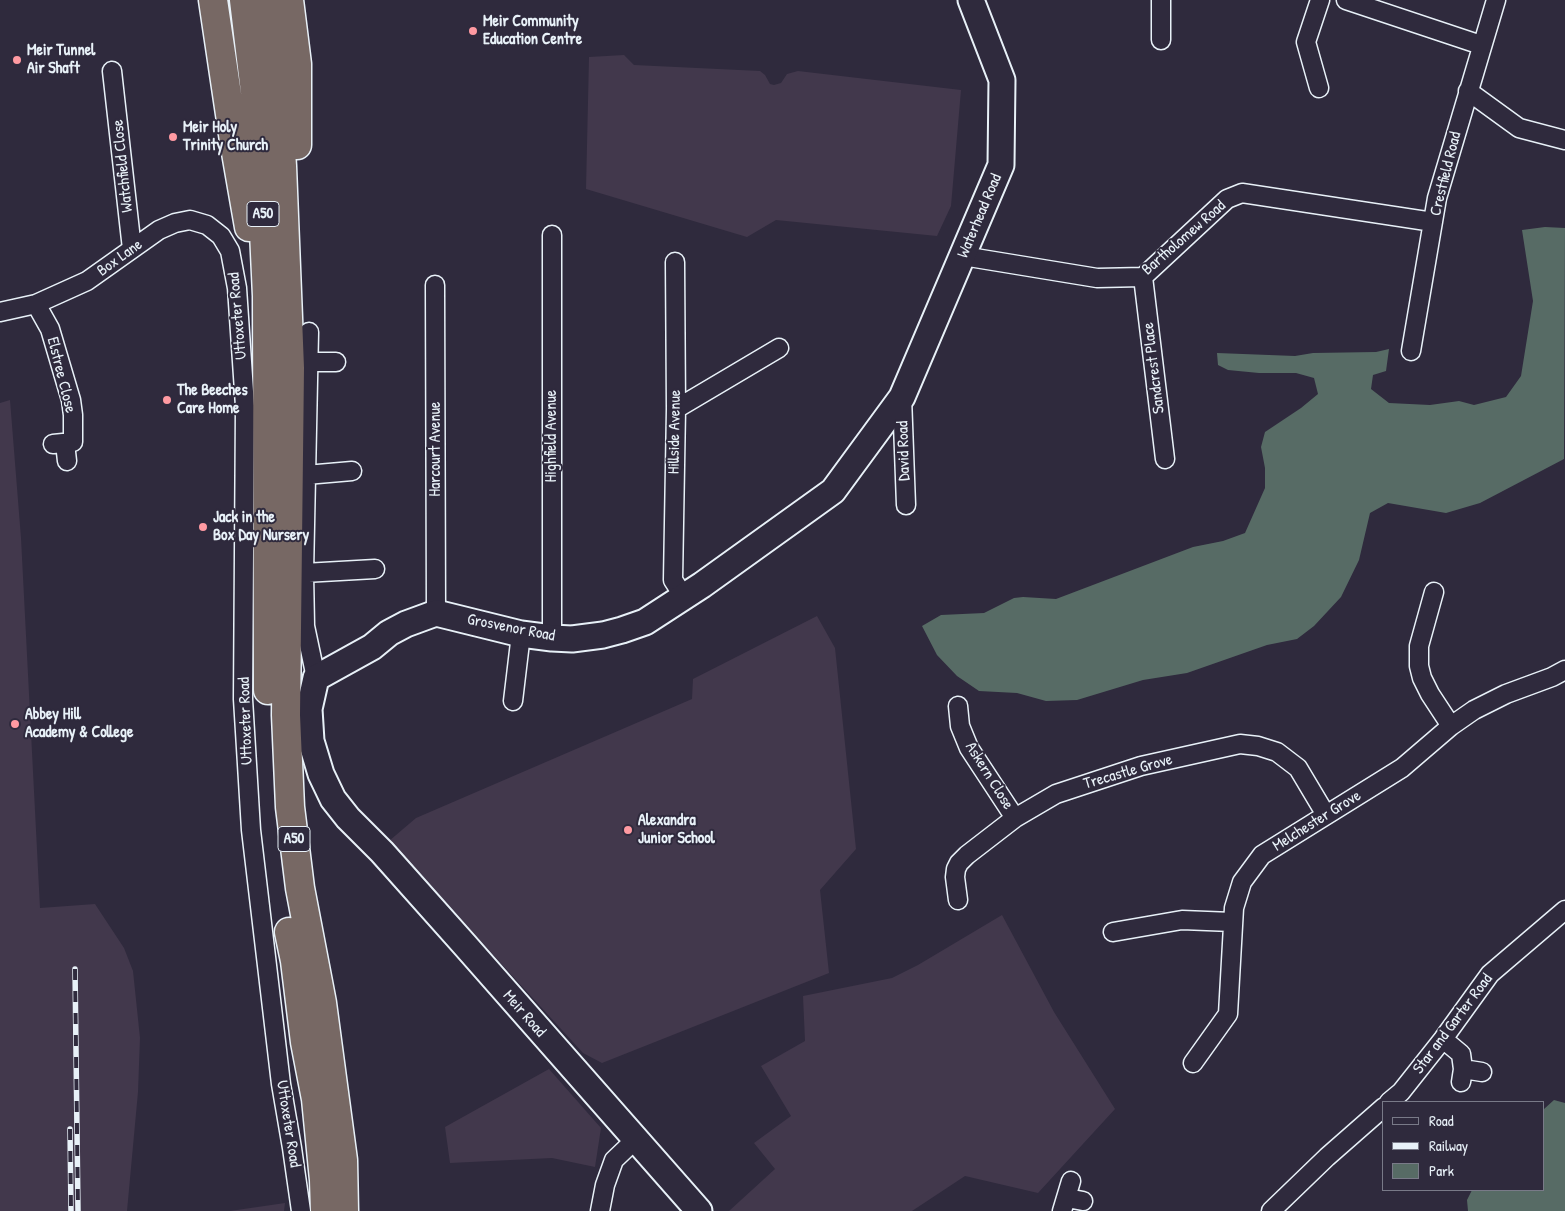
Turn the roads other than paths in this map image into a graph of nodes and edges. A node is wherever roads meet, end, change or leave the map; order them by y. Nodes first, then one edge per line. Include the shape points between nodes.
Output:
1 (213, 0) edge
2 (244, 0) edge
3 (268, 0) edge
4 (289, 0) edge
5 (971, 0) edge
6 (1161, 0) edge
7 (1320, 0) edge
8 (1346, 0) edge
9 (1496, 0) edge
10 (1161, 40) dead end
11 (1481, 45) junction
12 (108, 80) dead end
13 (1319, 88) dead end
14 (1468, 91) junction
15 (1565, 140) edge
16 (1433, 222) junction
17 (552, 235) dead end
18 (132, 249) junction
19 (230, 251) joint
20 (963, 256) junction
21 (675, 262) dead end
22 (1142, 277) junction
23 (435, 285) dead end
24 (287, 294) junction
25 (36, 304) junction
26 (0, 312) edge
27 (267, 327) junction
28 (308, 332) dead end
29 (779, 348) dead end
30 (1411, 351) dead end
31 (308, 362) junction
32 (336, 362) dead end
33 (902, 397) junction
34 (676, 409) junction
35 (1165, 459) dead end
36 (67, 461) dead end
37 (352, 472) dead end
38 (306, 475) junction
39 (906, 505) dead end
40 (375, 569) dead end
41 (304, 573) junction
42 (1434, 592) dead end
43 (684, 597) junction
44 (436, 613) junction
45 (521, 634) junction
46 (552, 638) junction
47 (1565, 670) edge
48 (316, 678) junction
49 (513, 701) dead end
50 (958, 706) dead end
51 (1450, 726) junction
52 (1326, 815) junction
53 (1015, 818) junction
54 (958, 900) dead end
55 (1565, 910) edge
56 (1232, 922) junction
57 (1114, 932) dead end
58 (1443, 1039) junction
59 (1193, 1063) dead end
60 (1482, 1072) dead end
61 (1390, 1101) edge
62 (1382, 1109) edge
63 (635, 1140) junction
64 (1071, 1181) dead end
65 (1070, 1204) edge
66 (301, 1211) edge
67 (325, 1211) edge
68 (344, 1211) edge
69 (600, 1211) edge
70 (698, 1211) edge
71 (1270, 1211) edge

1 - 27 highway
2 - 27 highway, A50 via 258,125
3 - 24 highway, A50 via 276,75
4 - 24 highway via 295,43 297,119 296,193
5 - 20 street, Waterhead Road via 1002,80 1001,164
6 - 10 street
7 - 13 street via 1306,42
8 - 11 street
9 - 11 street, Crestfield Road
11 - 14 street, Crestfield Road
12 - 18 street, Watchfield Close
14 - 15 street via 1519,128
14 - 16 street, Crestfield Road
16 - 22 street, Bartholomew Road via 1242,193 1227,199
16 - 30 street, Crestfield Road
17 - 46 street, Highfield Avenue
18 - 19 street, Box Lane via 159,230 190,220 208,225 221,236
18 - 25 street, Box Lane via 87,281
19 - 66 street, Uttoxeter Road via 237,288 244,406 243,699 251,830 281,1084
20 - 22 street, Bartholomew Road via 1097,278
20 - 33 street, Waterhead Road
21 - 34 street, Hillside Avenue
22 - 35 street, Sandcrest Place
23 - 44 street, Harcourt Avenue
24 - 68 highway, A50 via 290,368 286,715 290,807 300,888 322,1003 343,1160
25 - 26 street, Box Lane
25 - 36 street, Elstree Close via 50,329 71,400 73,442 59,444
27 - 67 highway, A50 via 269,727 274,812 305,1042 316,1099
28 - 31 street
29 - 34 street
31 - 32 street
31 - 38 street
33 - 39 street, David Road
33 - 43 street, Grosvenor Road via 832,491
34 - 43 street, Hillside Avenue via 673,580
37 - 38 street
38 - 41 street
40 - 41 street
41 - 48 street via 305,626
42 - 51 street via 1419,646 1419,666 1430,694
43 - 46 street, Grosvenor Road via 645,622 622,630 580,638
44 - 45 street, Grosvenor Road
44 - 48 street via 389,633 372,647
45 - 46 street, Grosvenor Road
45 - 49 street
47 - 51 street, Melchester Grove via 1506,694
48 - 63 street, Meir Road via 309,709 311,741 333,799
50 - 53 street, Askern Close via 960,726 969,748
51 - 52 street, Melchester Grove via 1402,768
52 - 53 street, Trecastle Grove via 1308,782 1290,761 1278,752 1240,744 1141,766 1056,794
52 - 56 street, Melchester Grove via 1262,855 1242,882
53 - 54 street, Trecastle Grove via 959,863 955,877
55 - 58 street, Star and Garter Road via 1490,974
56 - 57 street via 1182,920
56 - 59 street, Melchester Grove via 1228,1014
58 - 60 street via 1461,1054 1462,1076
58 - 61 street, Star and Garter Road
62 - 71 street
63 - 69 street via 614,1160
63 - 70 street, Meir Road
64 - 65 street

